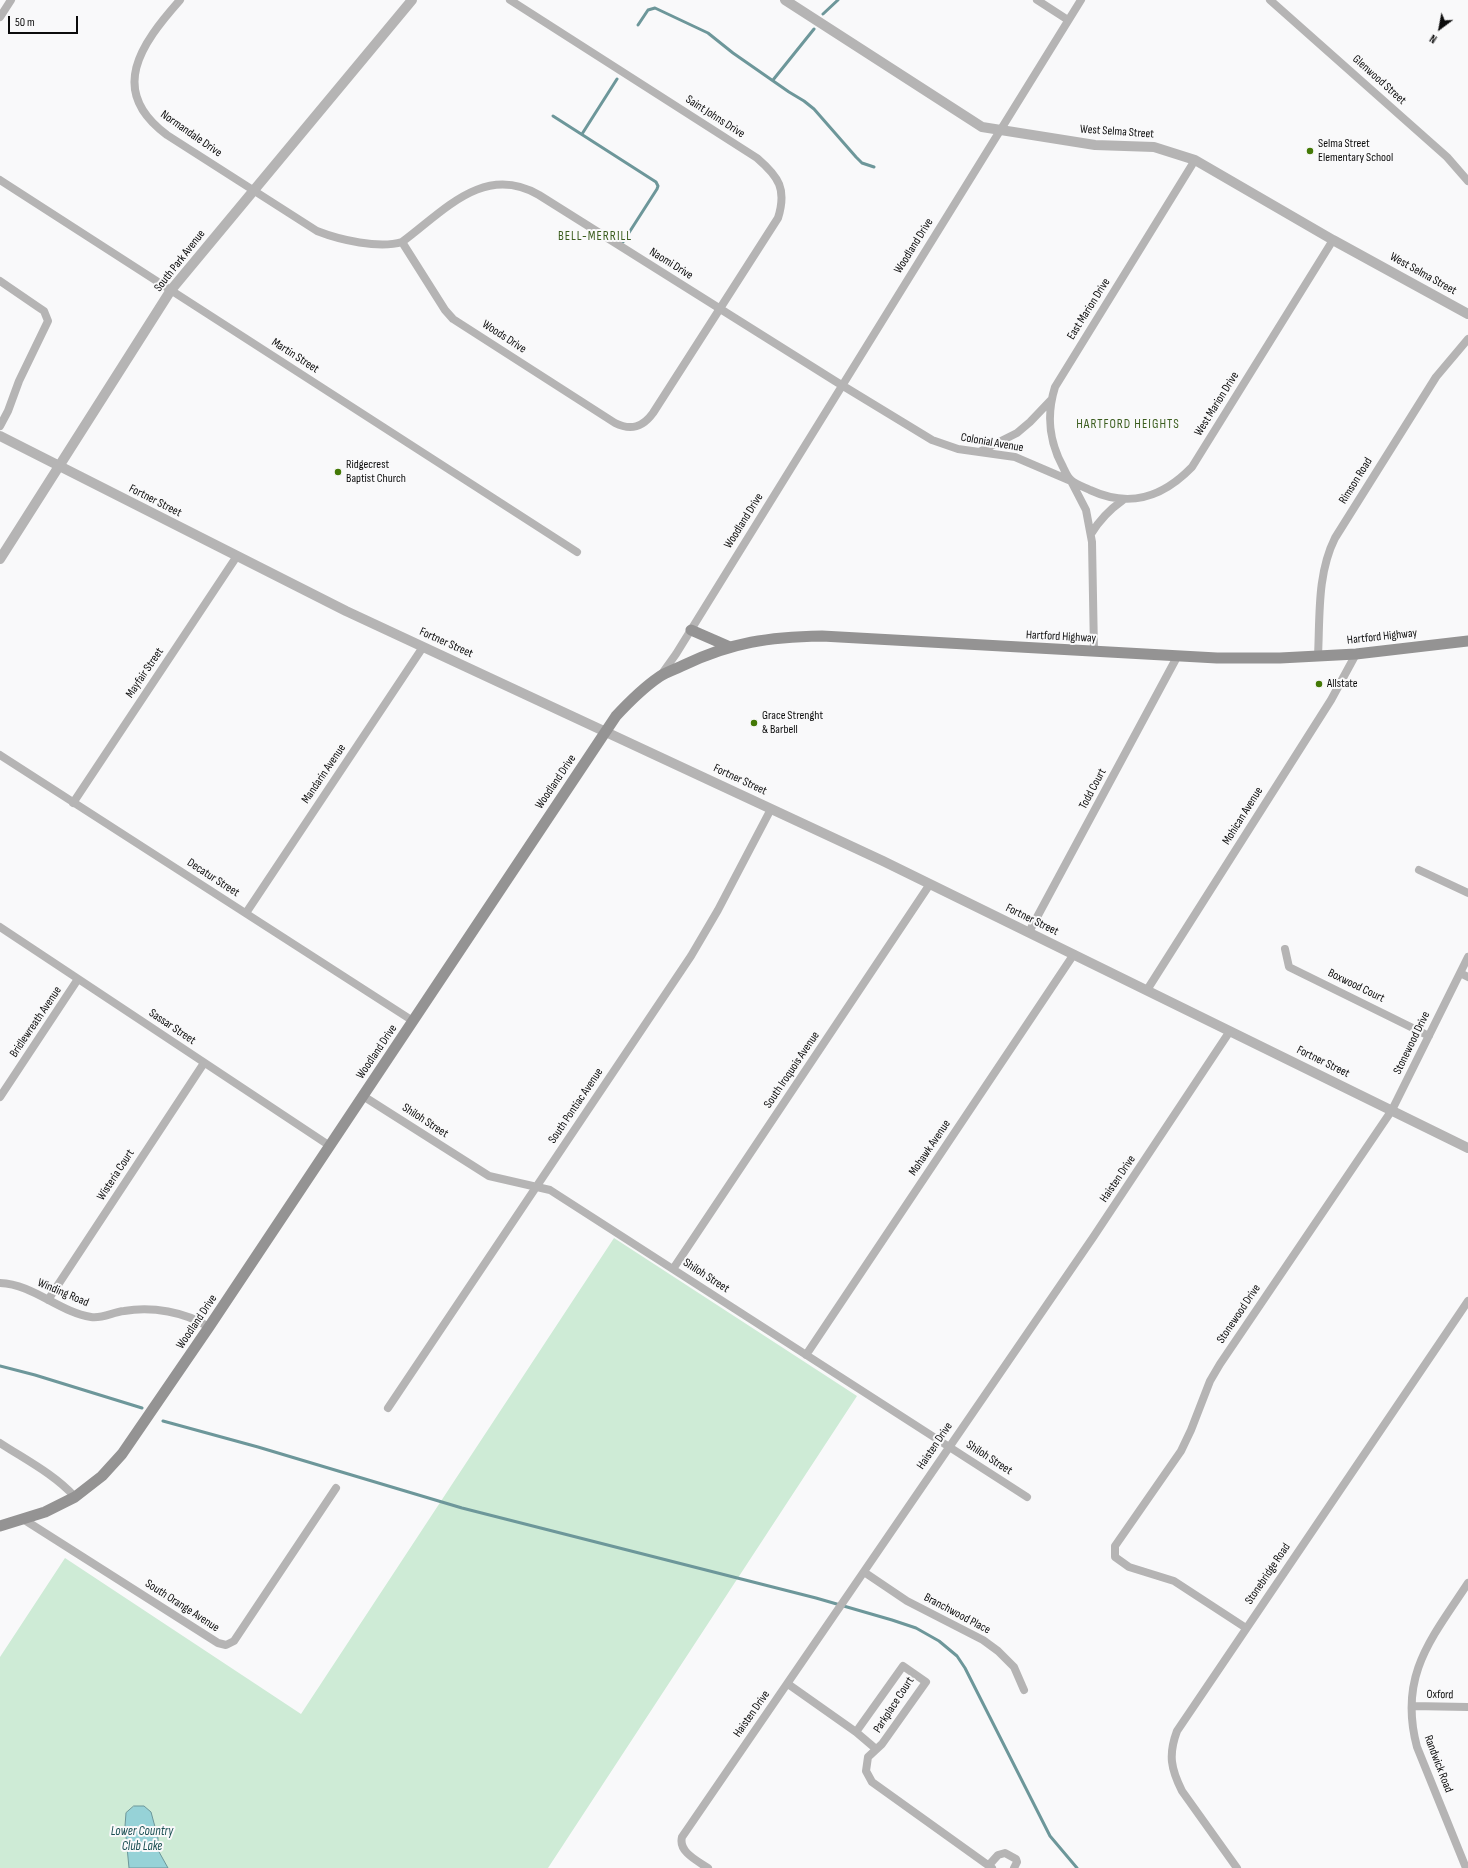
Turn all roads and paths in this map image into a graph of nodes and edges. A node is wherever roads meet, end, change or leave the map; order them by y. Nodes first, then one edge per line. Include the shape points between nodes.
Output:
1 (11, 0) edge
2 (180, 0) edge
3 (412, 0) edge
4 (510, 0) edge
5 (785, 0) edge
6 (1037, 0) edge
7 (1081, 0) edge
8 (1270, 0) edge
9 (0, 17) edge
10 (1068, 20) junction
11 (1001, 130) junction
12 (1195, 160) junction
13 (0, 180) edge
14 (1468, 181) edge
15 (253, 191) junction
16 (1333, 240) junction
17 (402, 242) junction
18 (0, 282) edge
19 (172, 290) junction
20 (720, 309) junction
21 (1468, 314) edge
22 (1468, 339) edge
23 (843, 385) junction
24 (1051, 400) junction
25 (0, 426) edge
26 (0, 436) edge
27 (981, 451) junction
28 (60, 466) junction
29 (1071, 481) junction
30 (1123, 500) junction
31 (1091, 534) junction
32 (577, 552) dead end
33 (237, 556) junction
34 (0, 559) edge
35 (691, 630) junction
36 (1468, 641) edge
37 (730, 646) junction
38 (423, 647) junction
39 (1094, 652) junction
40 (1356, 654) junction
41 (1177, 656) junction
42 (1318, 656) junction
43 (660, 677) junction
44 (606, 732) junction
45 (0, 755) edge
46 (73, 803) junction
47 (771, 809) junction
48 (1419, 870) dead end
49 (930, 884) junction
50 (1468, 893) edge
51 (246, 913) junction
52 (0, 927) edge
53 (1029, 932) junction
54 (1285, 948) dead end
55 (1074, 954) junction
56 (1468, 957) edge
57 (1464, 975) edge
58 (78, 979) junction
59 (1147, 990) junction
60 (413, 1021) junction
61 (1230, 1031) junction
62 (1429, 1036) junction
63 (204, 1063) junction
64 (363, 1096) junction
65 (0, 1098) edge
66 (1392, 1110) junction
67 (330, 1146) junction
68 (1468, 1148) edge
69 (537, 1186) junction
70 (673, 1269) junction
71 (0, 1283) edge
72 (48, 1300) junction
73 (1468, 1300) edge
74 (209, 1327) junction
75 (806, 1355) junction
76 (388, 1408) dead end
77 (0, 1444) edge
78 (949, 1447) junction
79 (336, 1488) dead end
80 (75, 1497) junction
81 (1027, 1497) dead end
82 (24, 1519) junction
83 (0, 1526) edge
84 (864, 1572) junction
85 (1468, 1583) edge
86 (1246, 1628) junction
87 (788, 1684) junction
88 (1024, 1690) dead end
89 (1412, 1706) junction
90 (1468, 1707) edge
91 (856, 1732) junction
92 (876, 1749) junction
93 (990, 1867) edge
94 (708, 1868) edge
95 (1014, 1868) edge
96 (1237, 1868) edge
97 (1466, 1868) edge

1 - 9 street
2 - 15 street, Normandale Drive via 148,40 138,62 134,75 134,90 138,102 157,128
3 - 15 street, South Park Avenue
4 - 20 street, Saint Johns Drive via 757,158 776,177 783,197 778,218
5 - 11 street, West Selma Street via 982,127
6 - 10 street
7 - 10 street, Woodland Drive
8 - 14 street, Glenwood Street via 1447,157
10 - 11 street, Woodland Drive
11 - 12 street, West Selma Street via 1095,145 1154,147
11 - 23 street, Woodland Drive
12 - 16 street, West Selma Street
12 - 24 street, East Marion Drive via 1062,375
13 - 19 street, Martin Street
15 - 17 street via 326,235 368,244 392,246
15 - 19 street, South Park Avenue
16 - 21 street, West Selma Street
16 - 30 street, West Marion Drive via 1192,467 1167,488 1149,495
17 - 20 street, Naomi Drive via 472,191 494,184 518,185 539,195
17 - 20 street, Woods Drive via 453,319 615,423 626,427 637,427 648,420
18 - 25 street via 44,311 48,321
19 - 28 street, South Park Avenue
19 - 32 street, Martin Street
20 - 23 street, Naomi Drive
22 - 42 street, Rimson Road via 1436,377 1329,550 1322,578
23 - 27 street, Colonial Avenue via 932,440 958,449
23 - 35 street, Woodland Drive
24 - 27 street via 1017,433
24 - 29 street, East Marion Drive via 1049,416 1052,443
26 - 28 street, Fortner Street
27 - 29 street, Colonial Avenue via 1015,457
28 - 33 street, Fortner Street
28 - 34 street, South Park Avenue
29 - 30 street, West Marion Drive via 1105,496
29 - 31 street via 1086,510
30 - 31 street via 1106,513
31 - 39 street
33 - 38 street, Fortner Street
33 - 46 street, Mayfair Street
35 - 37 main road
35 - 43 street, Woodland Drive
36 - 40 main road, Hartford Highway
37 - 39 main road, Hartford Highway via 769,638 822,636
37 - 43 main road, Hartford Highway
38 - 44 street, Fortner Street
38 - 51 street, Mandarin Avenue
39 - 41 main road, Hartford Highway
40 - 42 main road, Hartford Highway
40 - 59 street, Mohican Avenue via 1331,700
41 - 42 main road, Hartford Highway
41 - 53 street, Todd Court
43 - 44 main road, Woodland Drive via 616,716
44 - 47 street, Fortner Street
44 - 60 main road, Woodland Drive
45 - 46 street, Decatur Street
46 - 51 street, Decatur Street
47 - 49 street, Fortner Street
47 - 69 street, South Pontiac Avenue via 691,956
48 - 50 street
49 - 53 street, Fortner Street
49 - 70 street, South Iroquois Avenue
51 - 60 street, Decatur Street
52 - 58 street, Sassar Street
53 - 55 street, Fortner Street
54 - 62 street, Boxwood Court via 1288,967
55 - 59 street, Fortner Street
55 - 75 street, Mohawk Avenue
56 - 57 street, Stonewood Drive
57 - 62 street, Stonewood Drive
58 - 63 street, Sassar Street
58 - 65 street, Bridlewreath Avenue
59 - 61 street, Fortner Street
60 - 64 main road, Woodland Drive
61 - 66 street, Fortner Street
61 - 78 street, Haisten Drive via 1131,1182
62 - 66 street, Stonewood Drive
63 - 67 street, Sassar Street
63 - 72 street, Wisteria Court
64 - 67 main road, Woodland Drive
64 - 69 street, Shiloh Street via 488,1176
66 - 68 street, Fortner Street
66 - 86 street, Stonewood Drive via 1220,1364 1210,1381 1192,1430 1181,1451 1114,1549 1118,1560 1129,1567 1174,1582
67 - 74 main road, Woodland Drive
69 - 70 street, Shiloh Street via 550,1190
69 - 76 street, South Pontiac Avenue
70 - 75 street, Shiloh Street
71 - 72 street, Winding Road via 17,1286
72 - 74 street, Winding Road via 89,1317 132,1309 164,1311 195,1319
73 - 86 street, Stonebridge Road
74 - 80 main road, Woodland Drive via 122,1454 102,1476
75 - 78 street, Shiloh Street
77 - 80 street via 44,1471
78 - 81 street, Shiloh Street
78 - 84 street, Haisten Drive
79 - 82 street, South Orange Avenue via 234,1641 226,1645 218,1643
80 - 82 main road, Woodland Drive
82 - 83 main road, Woodland Drive
84 - 87 street, Haisten Drive
84 - 88 street, Branchwood Place via 907,1601 983,1640 998,1651 1014,1667
85 - 89 street, Randwick Road via 1426,1646 1415,1675
86 - 96 street, Stonebridge Road via 1177,1731 1171,1750 1173,1771 1182,1791
87 - 91 street, Parkplace Court
87 - 94 street, Haisten Drive via 682,1837 684,1851
89 - 90 street, Oxford
89 - 97 street, Randwick Road via 1413,1732 1417,1747
91 - 92 street, Parkplace Court
91 - 92 street, Parkplace Court via 903,1666 926,1682
92 - 93 street, Parkplace Court via 868,1757 865,1766 872,1782
93 - 95 street, Parkplace Court via 998,1855 1005,1853 1016,1859

